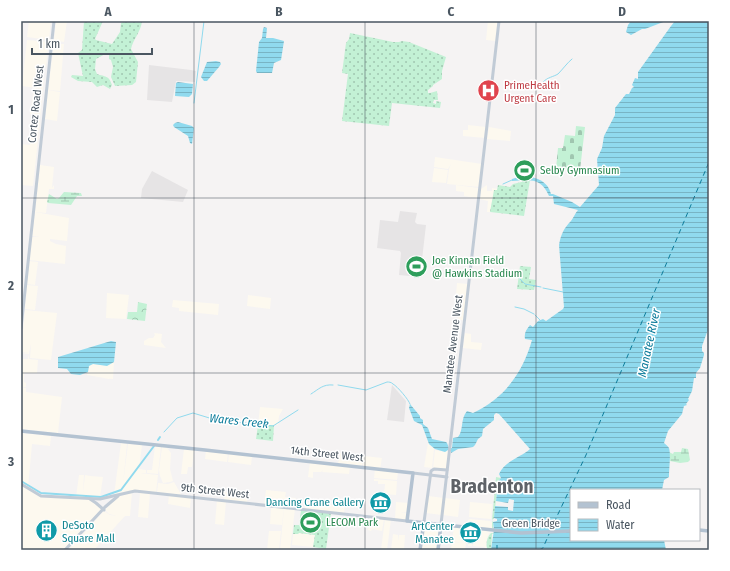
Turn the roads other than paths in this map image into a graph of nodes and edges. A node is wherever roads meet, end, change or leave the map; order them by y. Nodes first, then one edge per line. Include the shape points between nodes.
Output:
1 (54, 21) edge
2 (500, 21) edge
3 (51, 42) junction
4 (48, 66) junction
5 (40, 139) junction
6 (30, 236) junction
7 (29, 245) junction
8 (21, 310) edge
9 (21, 327) edge
10 (21, 430) edge
11 (36, 431) junction
12 (27, 432) junction
13 (205, 450) junction
14 (447, 470) junction
15 (413, 473) junction
16 (430, 475) junction
17 (447, 477) junction
18 (21, 484) edge
19 (124, 493) junction
20 (86, 498) junction
21 (104, 510) junction
22 (409, 521) junction
23 (424, 522) junction
24 (441, 524) junction
25 (449, 526) junction
26 (475, 529) junction
27 (492, 531) joint
28 (570, 531) edge
29 (66, 550) edge
30 (420, 550) edge
31 (438, 550) edge

1 - 3 main road
1 - 3 main road
2 - 14 main road, Manatee Avenue West
3 - 4 main road, Cortez Road West
4 - 5 main road, Cortez Road West
4 - 5 main road, Cortez Road West
5 - 6 main road, Cortez Road West
5 - 6 main road, Cortez Road West
6 - 7 main road, Cortez Road West
7 - 8 main road, Cortez Road West
7 - 9 main road, Cortez Road West
10 - 11 main road, 14th Street West
10 - 12 main road, 14th Street West
11 - 12 main road
11 - 13 main road, 14th Street West
12 - 13 main road, 14th Street West
13 - 15 main road, 14th Street West
14 - 16 main road via 432,470
14 - 17 main road, Manatee Avenue West
15 - 16 main road, 14th Street West
15 - 22 main road
16 - 17 main road, 14th Street West
16 - 23 main road
17 - 24 main road, Manatee Avenue West
18 - 20 main road, 9th Street West via 41,496
19 - 20 main road, 9th Street West via 102,499
19 - 21 main road via 117,496
19 - 22 main road, 9th Street West via 136,492
20 - 21 main road
21 - 29 main road
22 - 23 main road, 9th Street West
23 - 24 main road, 9th Street West
23 - 30 main road
24 - 25 main road, 9th Street West
24 - 31 main road, Manatee Avenue West
25 - 26 main road, 9th Street West
25 - 26 main road, 9th Street West
26 - 27 main road, 9th Street West
27 - 28 main road, Green Bridge

